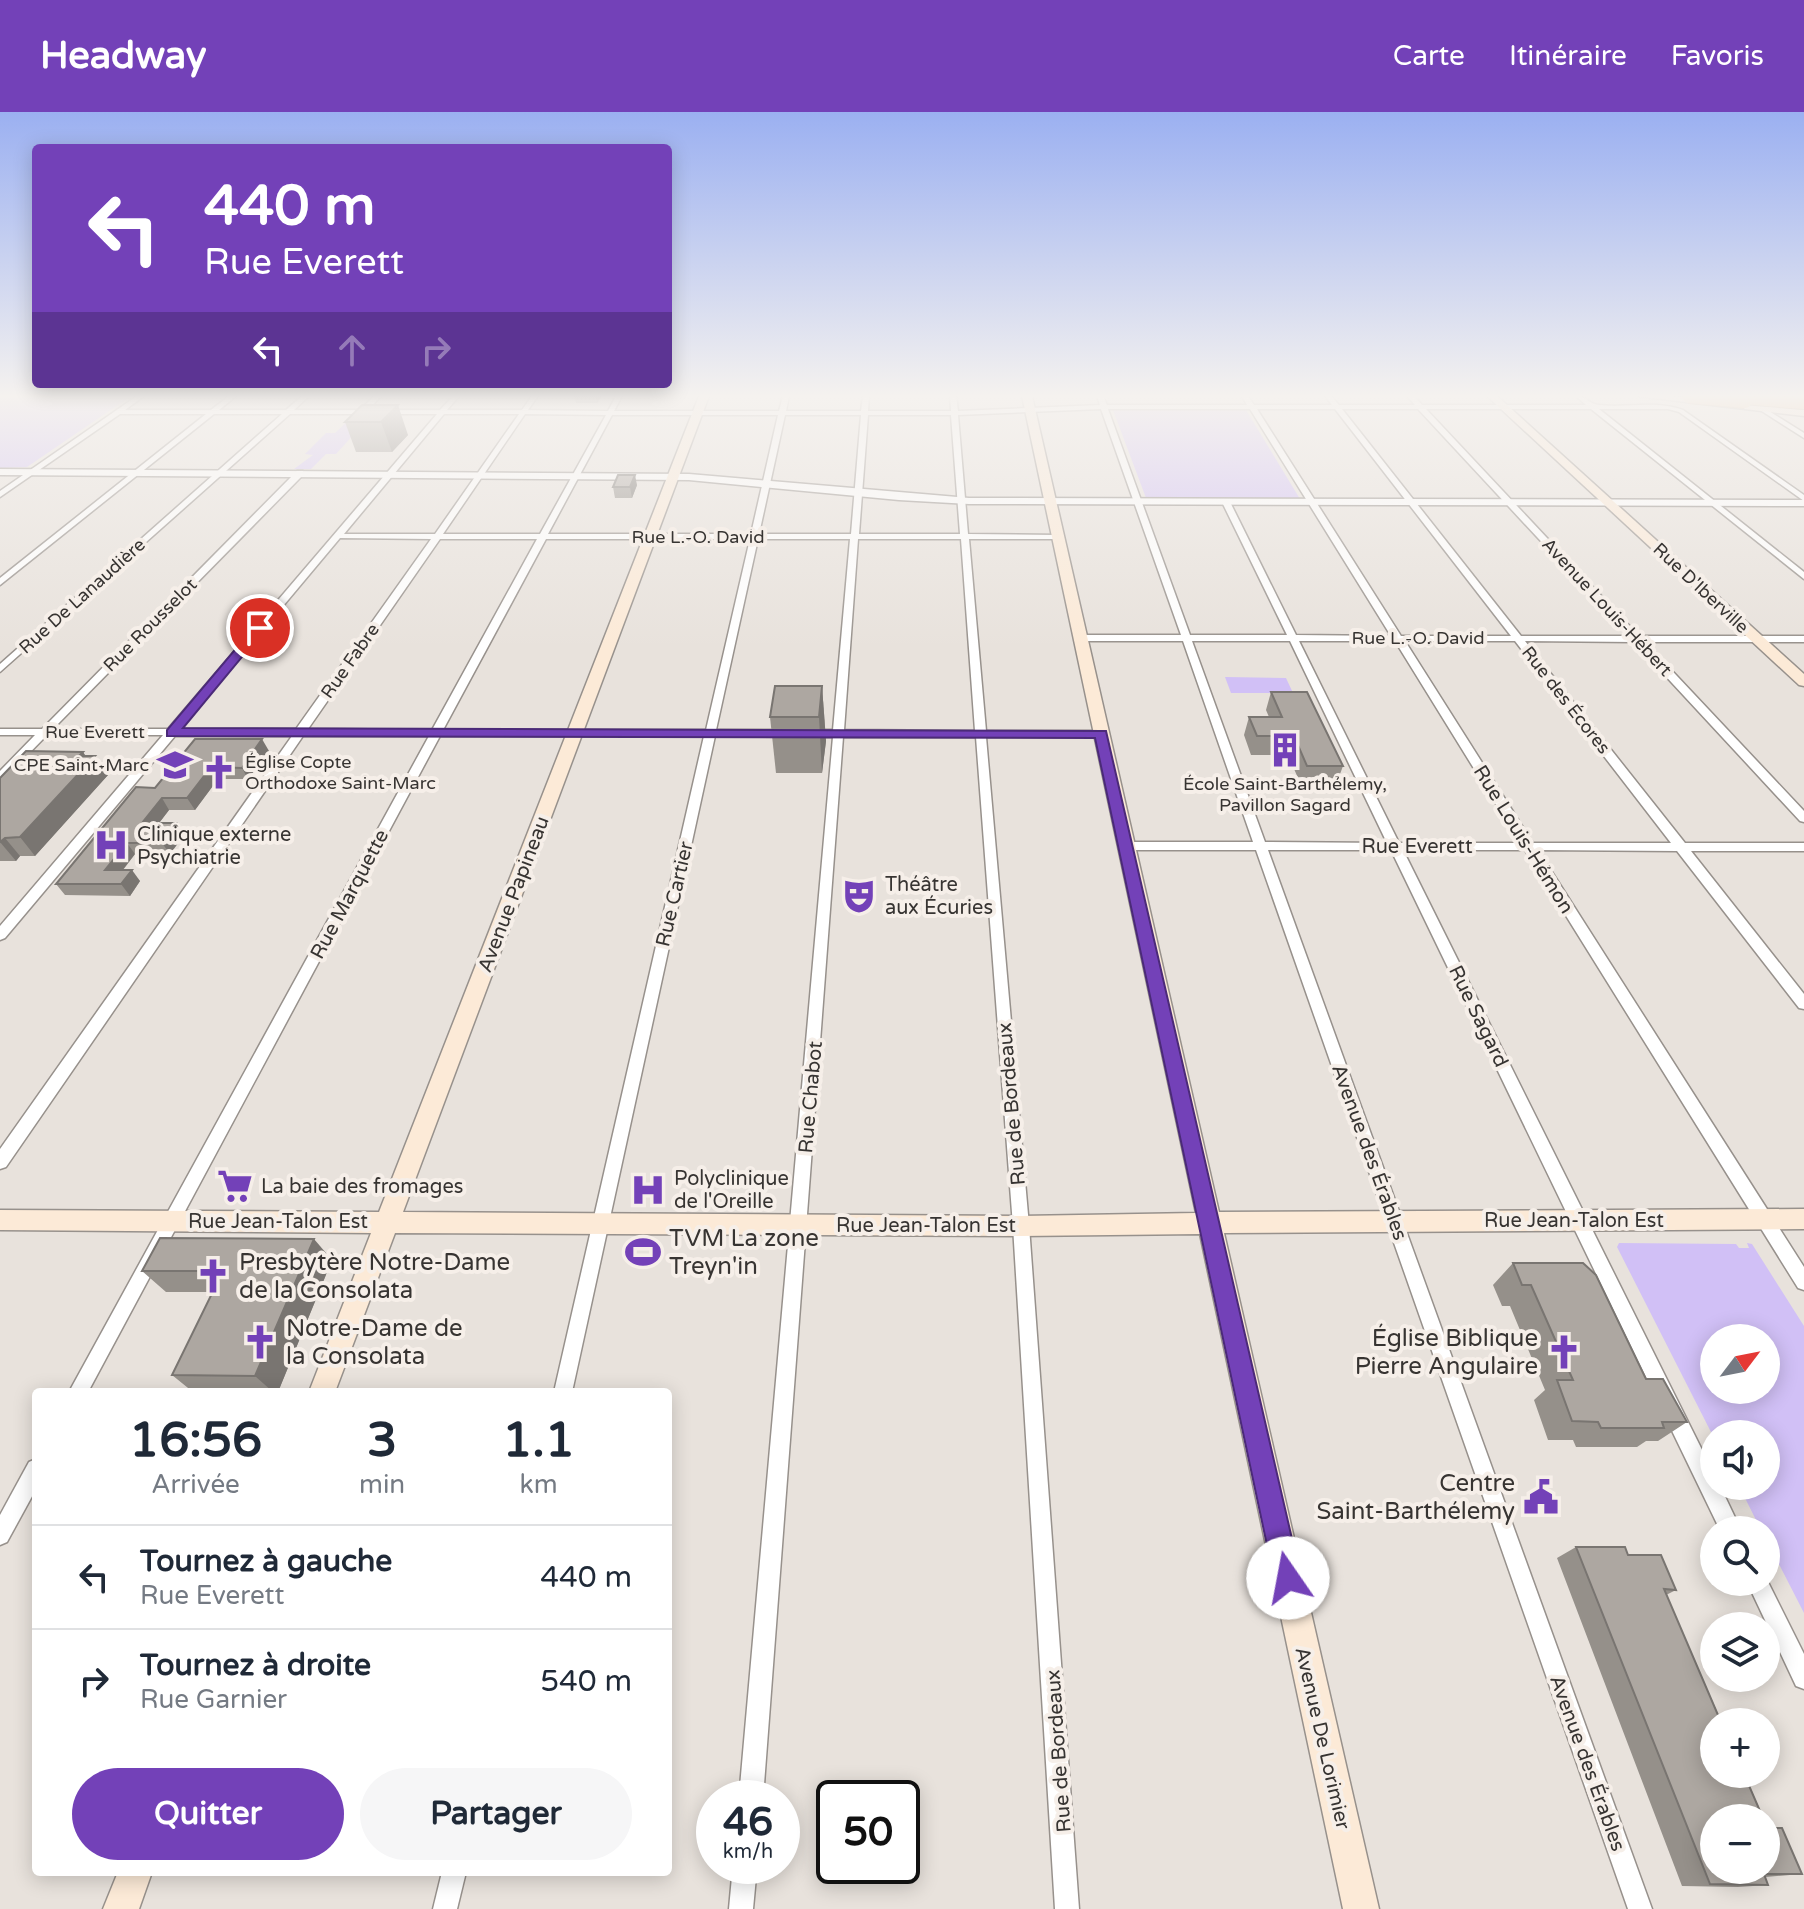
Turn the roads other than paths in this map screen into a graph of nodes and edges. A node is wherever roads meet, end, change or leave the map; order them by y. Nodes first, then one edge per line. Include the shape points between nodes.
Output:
1 (21, 480) edge
2 (128, 480) edge
3 (212, 480) edge
4 (293, 480) edge
5 (385, 480) edge
6 (475, 480) edge
7 (572, 480) edge
8 (672, 480) edge
9 (741, 480) edge
10 (859, 480) edge
11 (960, 480) edge
12 (1046, 480) edge
13 (1130, 480) edge
14 (1298, 480) edge
15 (1394, 480) edge
16 (1488, 480) edge
17 (1584, 480) edge
18 (1684, 480) edge
19 (1774, 480) edge
20 (768, 481) junction
21 (858, 492) junction
22 (0, 495) edge
23 (962, 501) junction
24 (1804, 501) edge
25 (1051, 502) junction
26 (1138, 502) junction
27 (1226, 502) junction
28 (1312, 502) junction
29 (1412, 503) junction
30 (1510, 503) junction
31 (1609, 503) junction
32 (1713, 503) junction
33 (337, 536) junction
34 (437, 537) junction
35 (542, 537) junction
36 (650, 537) junction
37 (755, 537) junction
38 (855, 537) junction
39 (1058, 537) junction
40 (964, 538) junction
41 (1804, 576) edge
42 (0, 582) edge
43 (1081, 638) junction
44 (1186, 638) junction
45 (1291, 638) junction
46 (1398, 638) junction
47 (1518, 639) junction
48 (1637, 639) junction
49 (1757, 639) junction
50 (1804, 639) edge
51 (0, 669) edge
52 (1804, 682) edge
53 (0, 732) edge
54 (44, 732) junction
55 (172, 733) junction
56 (300, 733) junction
57 (436, 733) junction
58 (575, 734) junction
59 (709, 734) junction
60 (839, 734) junction
61 (1101, 734) junction
62 (980, 735) junction
63 (0, 777) edge
64 (1804, 818) edge
65 (1127, 846) junction
66 (1261, 846) junction
67 (1395, 846) junction
68 (1529, 847) junction
69 (1681, 847) junction
70 (1804, 847) edge
71 (0, 912) edge
72 (19, 912) junction
73 (0, 935) edge
74 (1804, 1004) edge
75 (0, 1162) edge
76 (1804, 1219) edge
77 (0, 1220) edge
78 (1395, 1220) junction
79 (1579, 1220) junction
80 (1765, 1220) junction
81 (173, 1221) junction
82 (389, 1222) junction
83 (1210, 1222) junction
84 (601, 1223) junction
85 (800, 1225) junction
86 (1021, 1226) junction
87 (1804, 1282) edge
88 (80, 1388) edge
89 (324, 1388) edge
90 (564, 1388) edge
91 (32, 1476) edge
92 (1724, 1516) edge
93 (0, 1535) edge
94 (1764, 1596) edge
95 (1804, 1678) edge
96 (753, 1780) edge
97 (133, 1876) edge
98 (453, 1876) edge
99 (743, 1884) edge
100 (121, 1909) edge
101 (445, 1909) edge
102 (741, 1909) edge
103 (1067, 1909) edge
104 (1361, 1909) edge
105 (1640, 1909) edge

1 - 22 street
2 - 42 street
3 - 51 street, Rue De Lanaudière
4 - 54 street, Rue Rousselot
5 - 33 street
6 - 34 street, Rue Fabre
7 - 35 street, Rue Marquette
8 - 36 main road, Avenue Papineau
9 - 20 street
10 - 21 street, Rue Chabot
11 - 23 street, Rue de Bordeaux
12 - 25 main road, Avenue De Lorimier
13 - 26 street, Avenue des Érables
14 - 28 street, Rue Louis-Hémon
15 - 29 street, Rue des Écores
16 - 30 street, Avenue Louis-Hébert
17 - 31 main road, Rue D'Iberville
18 - 32 street
19 - 24 street
20 - 21 street
20 - 37 street, Rue Cartier
21 - 23 street
21 - 38 street, Rue Chabot
23 - 25 street
23 - 40 street, Rue de Bordeaux
24 - 32 street
25 - 26 street
25 - 39 main road, Avenue De Lorimier
26 - 27 street
26 - 44 street, Avenue des Érables
27 - 28 street
27 - 45 street, Rue Sagard
28 - 29 street
28 - 46 street, Rue Louis-Hémon
29 - 30 street
29 - 47 street, Rue des Écores
30 - 31 street
30 - 48 street, Avenue Louis-Hébert
31 - 32 street
31 - 49 main road, Rue D'Iberville
32 - 41 street
33 - 34 street, Rue L.-O. David
33 - 55 street
34 - 35 street, Rue L.-O. David
34 - 56 street, Rue Fabre
35 - 36 street, Rue L.-O. David
35 - 57 street, Rue Marquette
36 - 37 street, Rue L.-O. David
36 - 58 main road, Avenue Papineau
37 - 38 street, Rue L.-O. David
37 - 59 street, Rue Cartier
38 - 40 street, Rue L.-O. David
38 - 60 street, Rue Chabot
39 - 40 street, Rue L.-O. David
39 - 43 main road, Avenue De Lorimier
40 - 62 street, Rue de Bordeaux
43 - 44 street, Rue L.-O. David
43 - 61 main road, Avenue De Lorimier
44 - 45 street, Rue L.-O. David
44 - 66 street, Avenue des Érables
45 - 46 street, Rue L.-O. David
45 - 67 street, Rue Sagard
46 - 47 street, Rue L.-O. David
46 - 68 street, Rue Louis-Hémon
47 - 48 street, Rue L.-O. David
47 - 69 street, Rue des Écores
48 - 49 street, Rue L.-O. David
48 - 64 street, Avenue Louis-Hébert
49 - 50 street, Rue L.-O. David
49 - 52 main road, Rue D'Iberville
53 - 54 street, Rue Everett
54 - 55 street, Rue Everett
54 - 63 street, Rue Rousselot
55 - 56 street, Rue Everett
55 - 72 street
56 - 57 street, Rue Everett
56 - 75 street, Rue Fabre
57 - 58 street, Rue Everett
57 - 81 street, Rue Marquette
58 - 59 street, Rue Everett
58 - 82 main road, Avenue Papineau
59 - 60 street, Rue Everett
59 - 84 street, Rue Cartier
60 - 62 street, Rue Everett
60 - 85 street, Rue Chabot
61 - 62 street, Rue Everett
61 - 65 main road, Avenue De Lorimier
62 - 86 street, Rue de Bordeaux
65 - 66 street, Rue Everett
65 - 83 main road, Avenue De Lorimier
66 - 67 street, Rue Everett
66 - 78 street, Avenue des Érables
67 - 68 street, Rue Everett
67 - 79 street, Rue Sagard
68 - 69 street, Rue Everett
68 - 80 street, Rue Louis-Hémon
69 - 70 street, Rue Everett
69 - 74 street, Rue des Écores
71 - 72 street
72 - 73 street
76 - 80 main road, Rue Jean-Talon Est
77 - 81 main road, Rue Jean-Talon Est
78 - 79 main road, Rue Jean-Talon Est
78 - 83 main road, Rue Jean-Talon Est
78 - 105 street, Avenue des Érables
79 - 80 main road, Rue Jean-Talon Est
79 - 92 street, Rue Sagard
80 - 87 street, Rue Louis-Hémon
81 - 82 main road, Rue Jean-Talon Est
81 - 88 street, Rue Marquette
82 - 84 main road, Rue Jean-Talon Est
82 - 89 main road, Avenue Papineau
83 - 86 main road, Rue Jean-Talon Est
83 - 104 main road, Avenue De Lorimier
84 - 85 main road, Rue Jean-Talon Est
84 - 90 street, Rue Cartier
85 - 86 main road, Rue Jean-Talon Est
85 - 96 street, Rue Chabot
86 - 103 street, Rue de Bordeaux
91 - 93 street
94 - 95 street
97 - 100 main road
98 - 101 street
99 - 102 street

